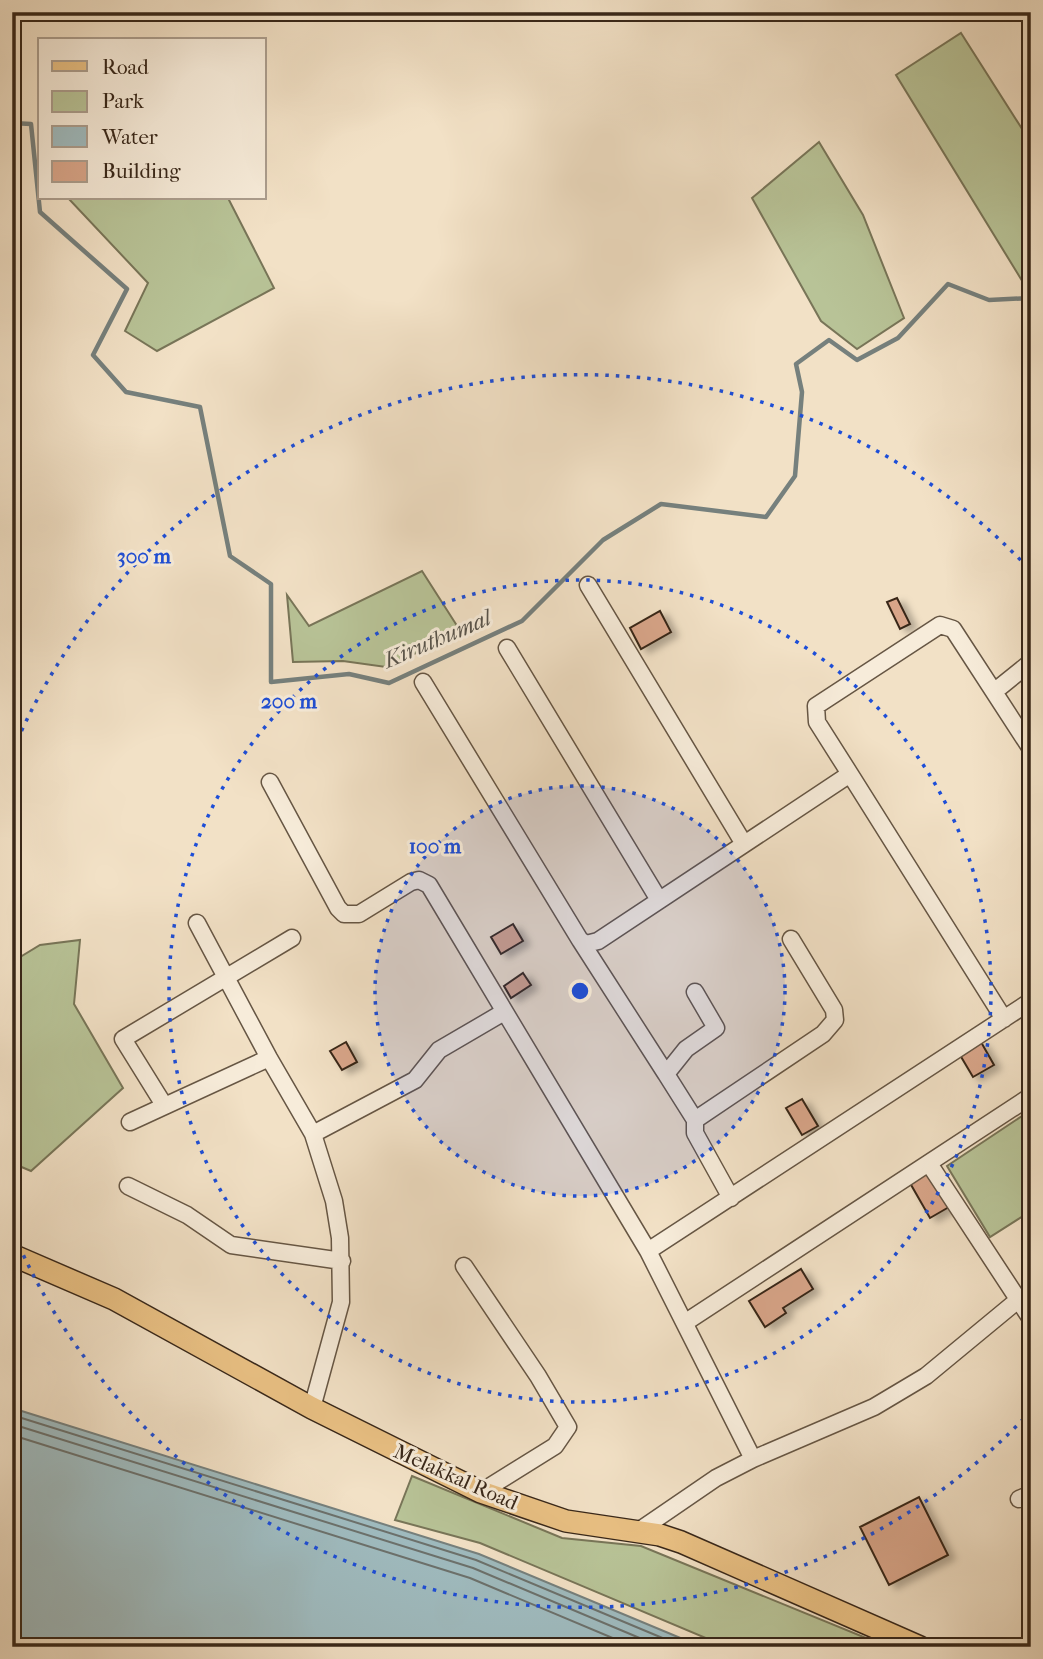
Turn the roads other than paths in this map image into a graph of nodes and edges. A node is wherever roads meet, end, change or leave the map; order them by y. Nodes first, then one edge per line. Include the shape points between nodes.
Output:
1 (587, 585) dead end
2 (506, 648) dead end
3 (1031, 662) edge
4 (423, 682) dead end
5 (995, 691) junction
6 (1031, 748) edge
7 (850, 774) junction
8 (270, 782) dead end
9 (744, 844) junction
10 (659, 900) junction
11 (197, 923) dead end
12 (292, 938) dead end
13 (791, 939) dead end
14 (580, 940) junction
15 (227, 979) junction
16 (695, 992) dead end
17 (1031, 1001) edge
18 (504, 1012) junction
19 (1004, 1019) junction
20 (269, 1058) junction
21 (666, 1074) junction
22 (1031, 1096) edge
23 (164, 1105) junction
24 (695, 1120) junction
25 (130, 1122) dead end
26 (313, 1133) junction
27 (930, 1165) junction
28 (128, 1185) dead end
29 (731, 1198) junction
30 (648, 1251) junction
31 (12, 1255) edge
32 (342, 1261) junction
33 (464, 1266) dead end
34 (1018, 1300) junction
35 (1031, 1319) edge
36 (686, 1322) junction
37 (312, 1409) junction
38 (753, 1459) junction
39 (481, 1492) junction
40 (637, 1532) junction
41 (920, 1647) edge

1 - 9 street
2 - 10 street
3 - 5 street
4 - 14 street
5 - 6 street
5 - 7 street via 953,629 934,628 816,706 817,722
7 - 9 street
7 - 19 street
8 - 18 street via 344,914 359,914 411,882 424,881
9 - 10 street
10 - 14 street via 598,941 586,944
11 - 15 street
12 - 15 street
13 - 24 street via 834,1010 835,1020 823,1034
14 - 21 street
15 - 20 street
15 - 23 street via 123,1039
16 - 21 street via 716,1028 686,1049
17 - 19 street
18 - 26 street via 439,1050 415,1080
18 - 30 street
19 - 29 street
20 - 23 street
20 - 26 street
21 - 24 street
22 - 27 street
23 - 25 street
24 - 29 street via 695,1133
26 - 32 street via 334,1201
27 - 34 street
27 - 36 street
28 - 32 street via 187,1215 231,1245
29 - 30 street
30 - 36 street
31 - 37 main road, Melakkal Road via 114,1299
32 - 37 street via 341,1302
33 - 39 street via 568,1427 555,1446
34 - 35 street
34 - 38 street via 915,1382 874,1407
36 - 38 street
37 - 39 main road, Melakkal Road
38 - 40 street via 716,1478
39 - 40 main road, Melakkal Road via 566,1521
40 - 41 main road, Melakkal Road via 681,1542

